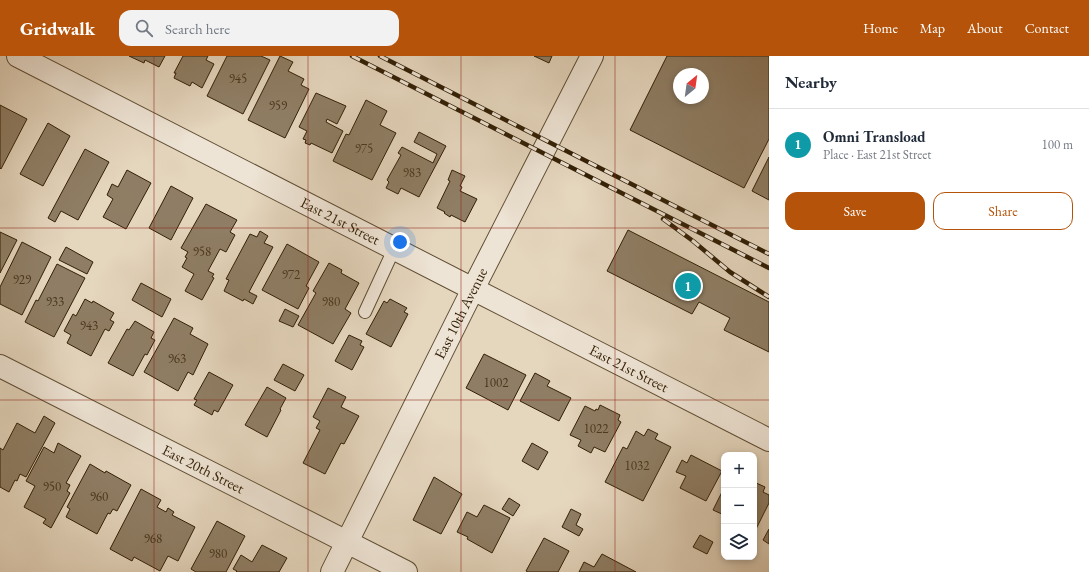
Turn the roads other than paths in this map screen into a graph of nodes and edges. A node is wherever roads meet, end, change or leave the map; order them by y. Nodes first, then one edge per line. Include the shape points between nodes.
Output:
1 (18, 56) edge
2 (592, 56) edge
3 (394, 249) junction
4 (473, 289) junction
5 (365, 312) dead end
6 (0, 366) edge
7 (769, 440) edge
8 (347, 541) junction
9 (332, 572) edge
10 (406, 572) edge

1 - 3 street, East 21st Street
2 - 4 street, East 10th Avenue
3 - 4 street, East 21st Street
3 - 5 lane
4 - 7 street, East 21st Street
4 - 8 street, East 10th Avenue
6 - 8 street, East 20th Street
8 - 9 street, East 10th Avenue
8 - 10 street, East 20th Street

